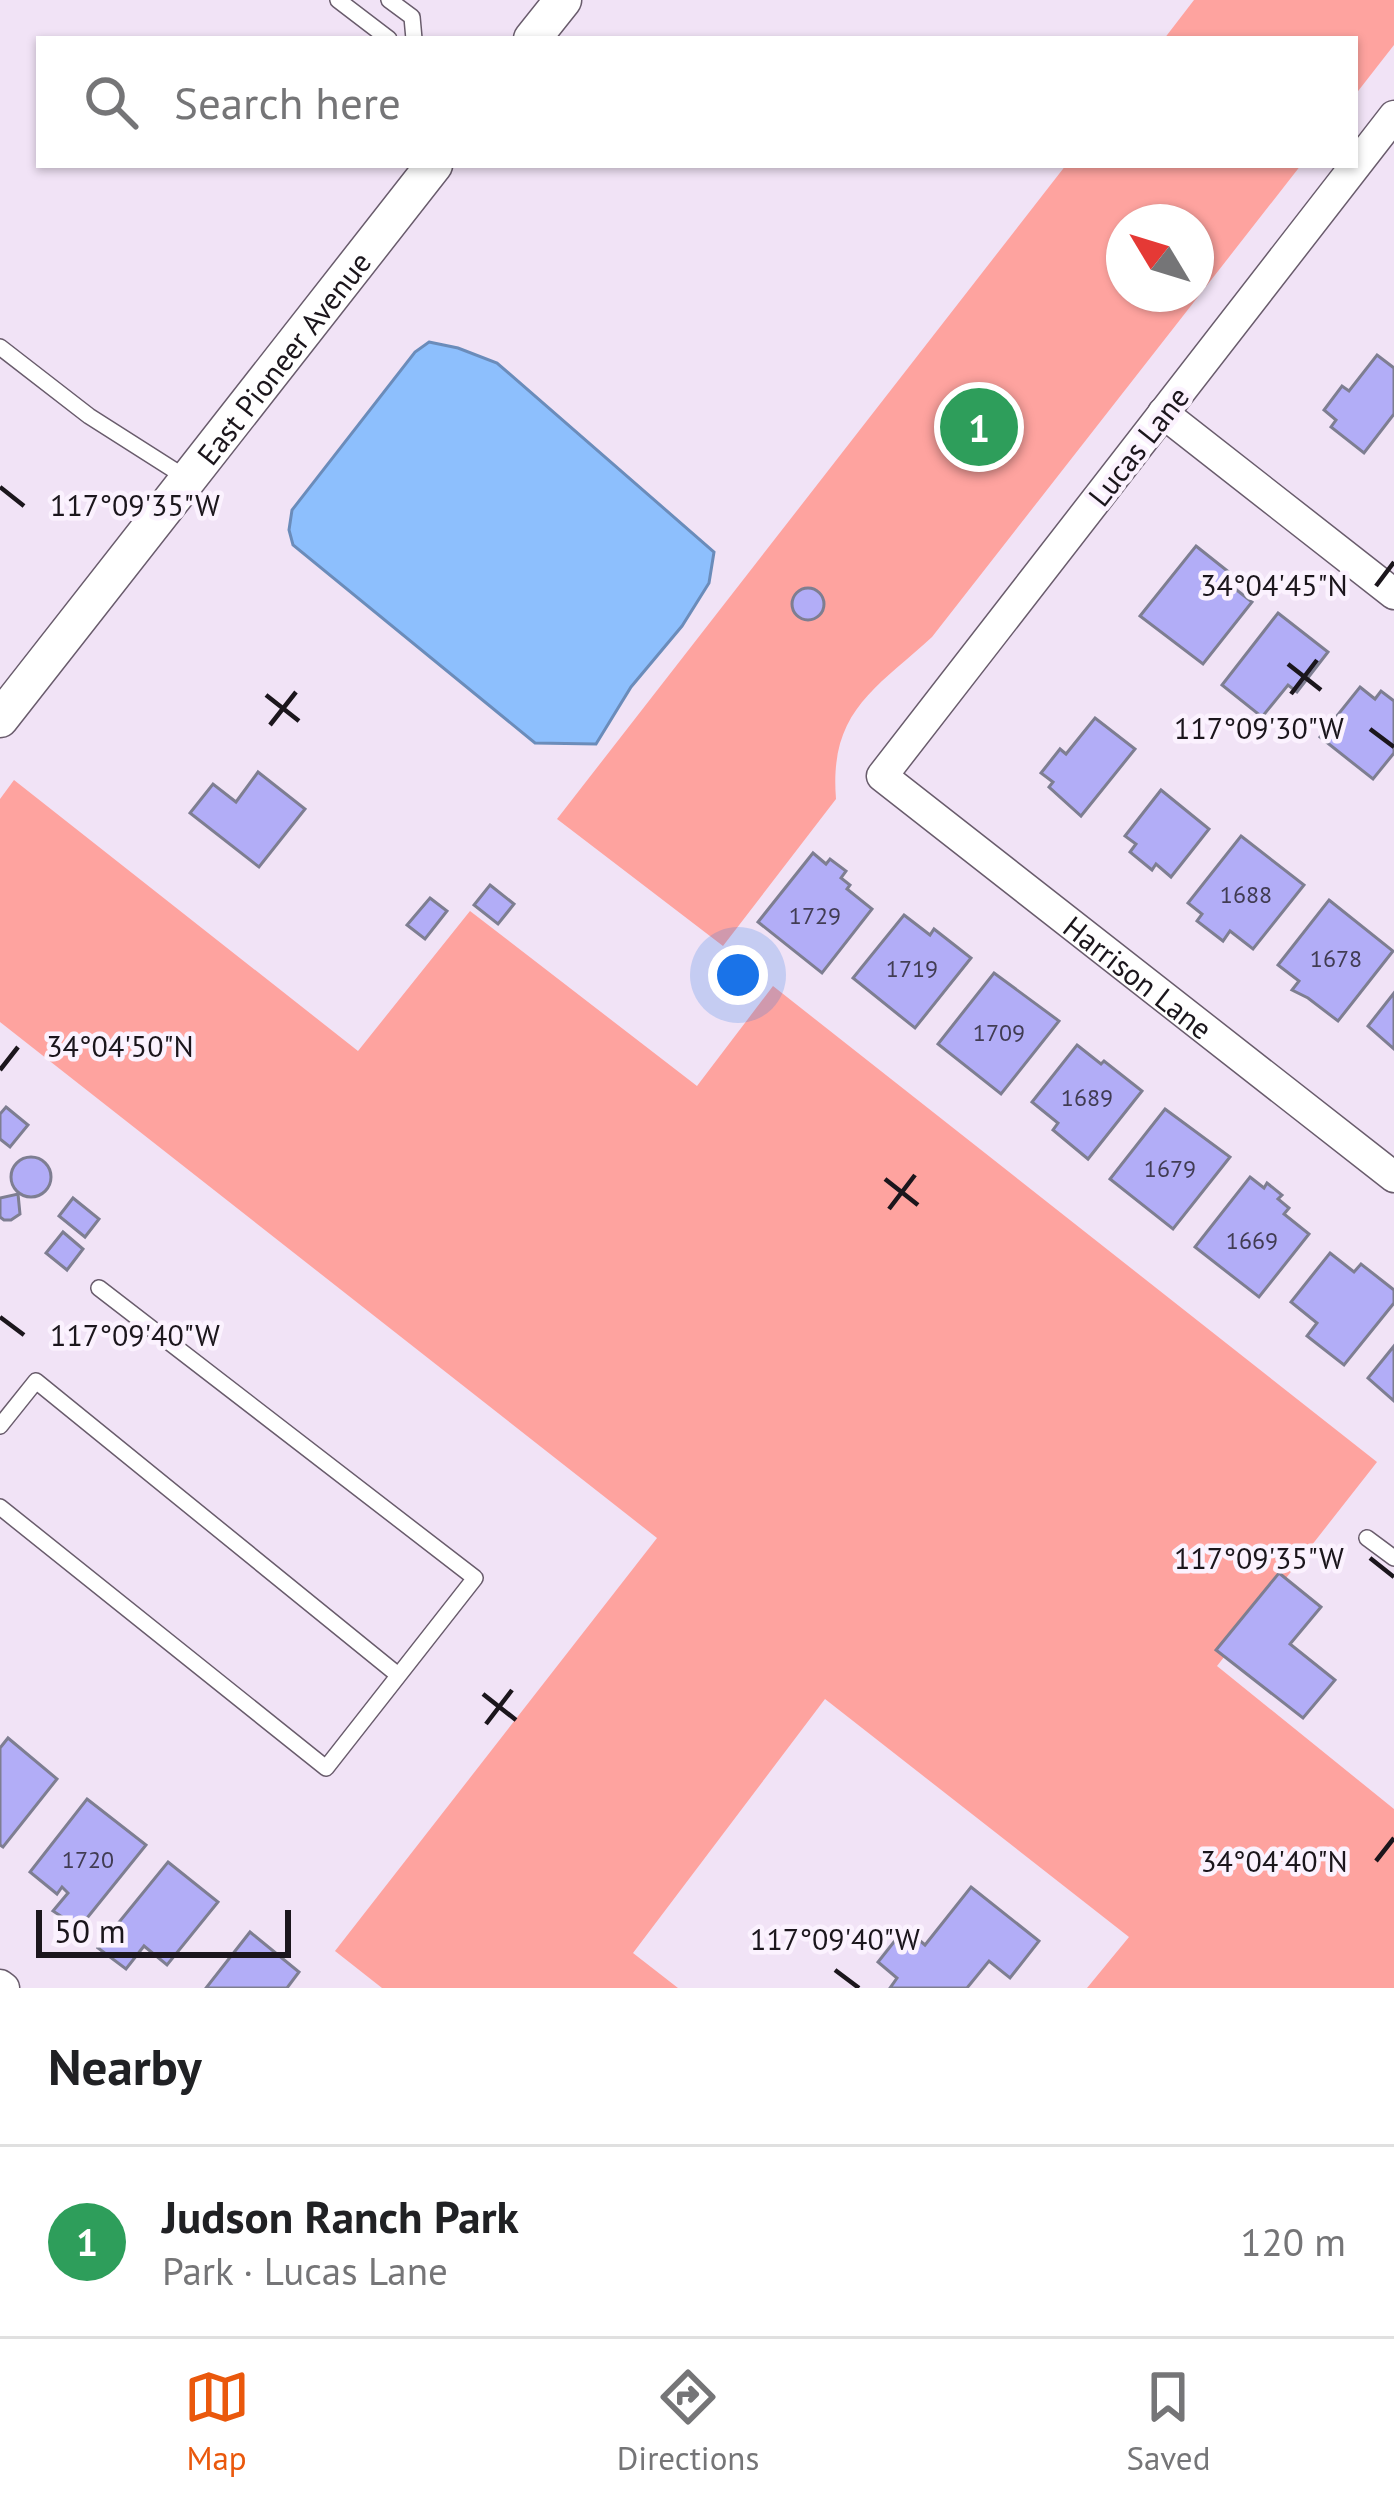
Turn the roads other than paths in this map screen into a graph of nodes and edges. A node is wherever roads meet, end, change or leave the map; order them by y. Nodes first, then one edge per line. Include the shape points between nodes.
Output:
1 (338, 0) edge
2 (379, 0) edge
3 (388, 0) edge
4 (562, 0) edge
5 (364, 20) junction
6 (385, 36) edge
7 (414, 36) edge
8 (534, 36) edge
9 (1394, 116) edge
10 (1358, 162) edge
11 (432, 168) edge
12 (1354, 168) edge
13 (0, 347) edge
14 (1163, 413) junction
15 (188, 479) junction
16 (1394, 594) edge
17 (0, 719) edge
18 (882, 776) joint
19 (1394, 1177) edge
20 (99, 1288) dead end
21 (0, 1426) edge
22 (0, 1507) edge
23 (1367, 1538) dead end
24 (1394, 1558) edge
25 (398, 1675) junction

1 - 5 lane
2 - 5 lane
3 - 7 lane via 412,17
4 - 8 street
5 - 6 lane
9 - 10 street, Lucas Lane
11 - 15 street, East Pioneer Avenue
12 - 14 street, Lucas Lane
13 - 15 lane
14 - 16 street
14 - 18 street, Lucas Lane
15 - 17 street, East Pioneer Avenue
18 - 19 street, Harrison Lane
20 - 25 lane via 475,1578
21 - 25 lane via 36,1381
22 - 25 lane via 326,1768
23 - 24 lane

